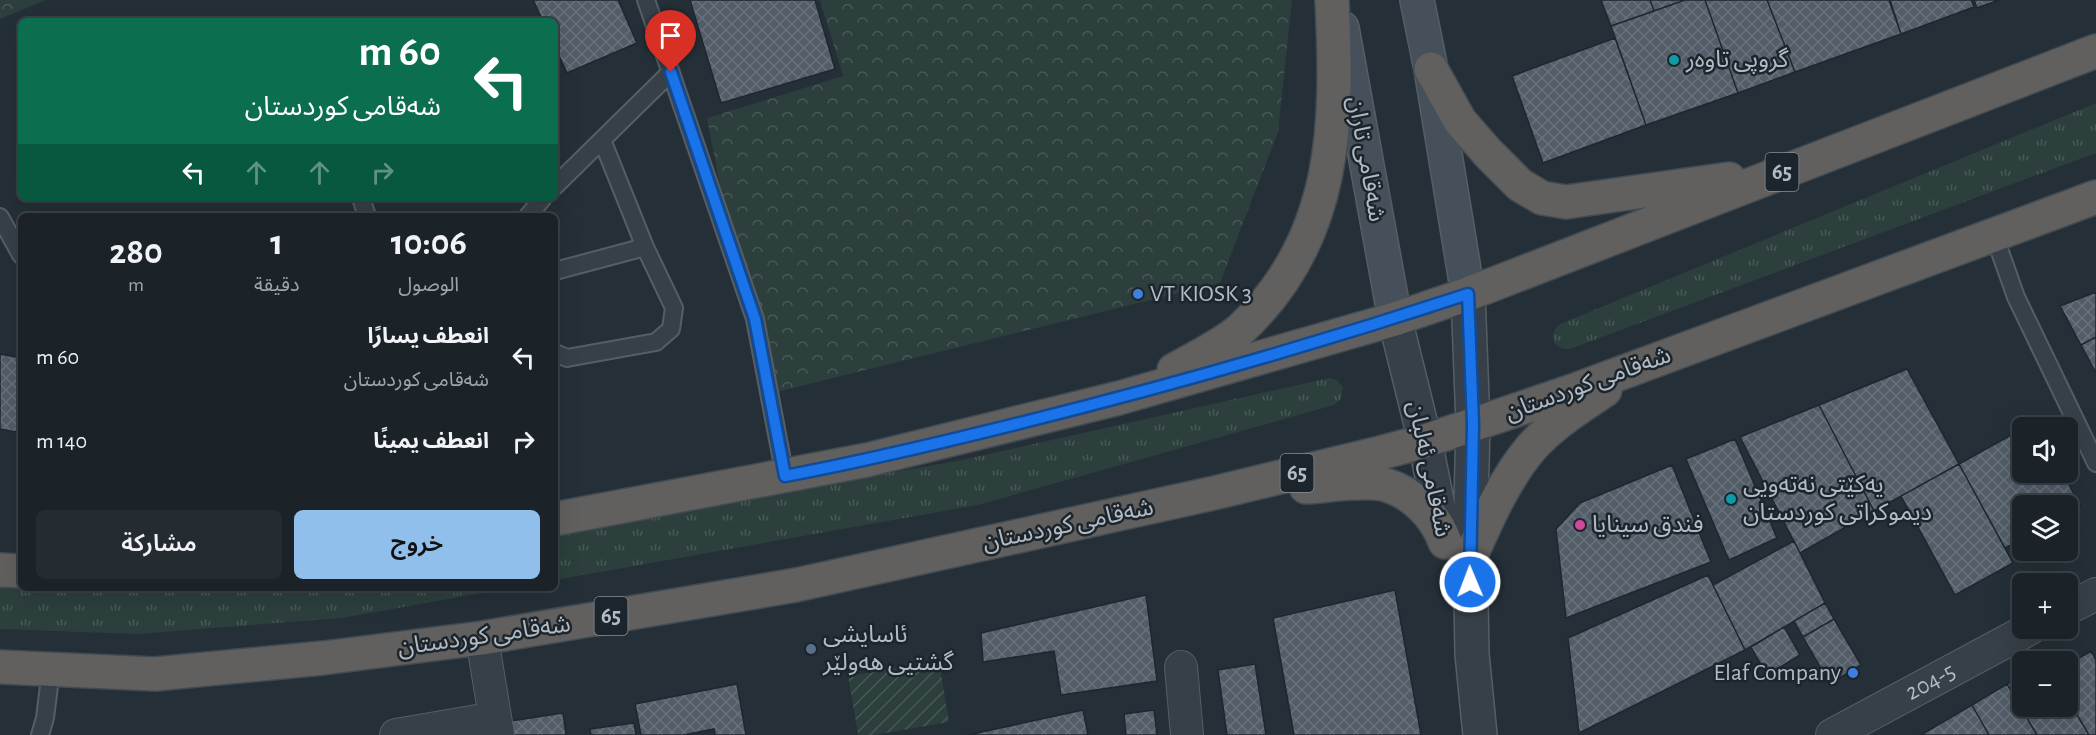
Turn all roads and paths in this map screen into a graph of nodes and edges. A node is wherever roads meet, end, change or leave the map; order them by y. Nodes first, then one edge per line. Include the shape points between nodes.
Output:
1 (646, 0) edge
2 (1332, 0) edge
3 (1338, 0) edge
4 (1417, 0) edge
5 (2096, 27) edge
6 (2096, 51) edge
7 (1431, 69) junction
8 (671, 72) junction
9 (2021, 79) junction
10 (602, 140) junction
11 (1784, 171) junction
12 (558, 183) edge
13 (2096, 197) edge
14 (540, 201) edge
15 (530, 213) edge
16 (0, 217) edge
17 (1994, 235) junction
18 (645, 248) junction
19 (18, 250) edge
20 (558, 271) edge
21 (1468, 294) junction
22 (1395, 319) junction
23 (1688, 348) junction
24 (558, 354) edge
25 (1119, 398) junction
26 (1473, 424) junction
27 (1425, 441) junction
28 (2096, 463) edge
29 (785, 476) junction
30 (1214, 493) junction
31 (558, 518) edge
32 (1457, 550) junction
33 (0, 570) edge
34 (18, 571) edge
35 (2096, 594) edge
36 (2078, 603) edge
37 (482, 638) junction
38 (2012, 638) edge
39 (0, 667) edge
40 (1181, 668) dead end
41 (51, 670) junction
42 (497, 726) edge
43 (40, 735) edge
44 (396, 735) edge
45 (1186, 735) edge
46 (1480, 735) edge
47 (1832, 735) edge

1 - 8 lane
2 - 25 highway via 1332,142 1322,193 1304,241 1276,290 1238,331 1184,365
3 - 22 main road, شەقامی تاران
4 - 7 main road
5 - 9 highway, 65
6 - 9 highway, 65
7 - 11 highway via 1460,121 1520,185 1542,198 1566,202
7 - 21 main road
8 - 10 lane
8 - 29 lane via 755,319
9 - 11 highway, 65
10 - 12 lane
10 - 18 lane
11 - 21 highway, 65
13 - 17 highway, شەقامی کوردستان / 65
14 - 15 lane
16 - 19 lane
17 - 23 highway, شەقامی کوردستان / 65
17 - 28 lane via 2016,297
18 - 20 lane
18 - 24 lane via 674,308 671,328 656,342 567,358
21 - 22 highway, 65
21 - 26 street, شەقامی ئەلبان
22 - 25 highway, 65
22 - 27 street, شەقامی ئەلبان
23 - 26 highway, شەقامی کوردستان / 65
23 - 32 highway via 1632,372 1533,446
25 - 29 highway, 65 via 867,460
26 - 27 highway, شەقامی کوردستان / 65
26 - 32 street, شەقامی ئەلبان
27 - 30 highway, شەقامی کوردستان / 65
27 - 32 street, شەقامی ئەلبان
29 - 31 highway, 65
30 - 32 highway via 1386,485 1415,499
30 - 37 highway, شەقامی کوردستان / 65 via 796,585
32 - 46 street, شەقامی ئەلبان
33 - 34 highway
35 - 36 street
37 - 41 highway, شەقامی کوردستان / 65 via 155,674
37 - 42 street
38 - 47 street, 204-5
39 - 41 highway, شەقامی کوردستان / 65
40 - 45 street
41 - 43 lane
42 - 44 street

